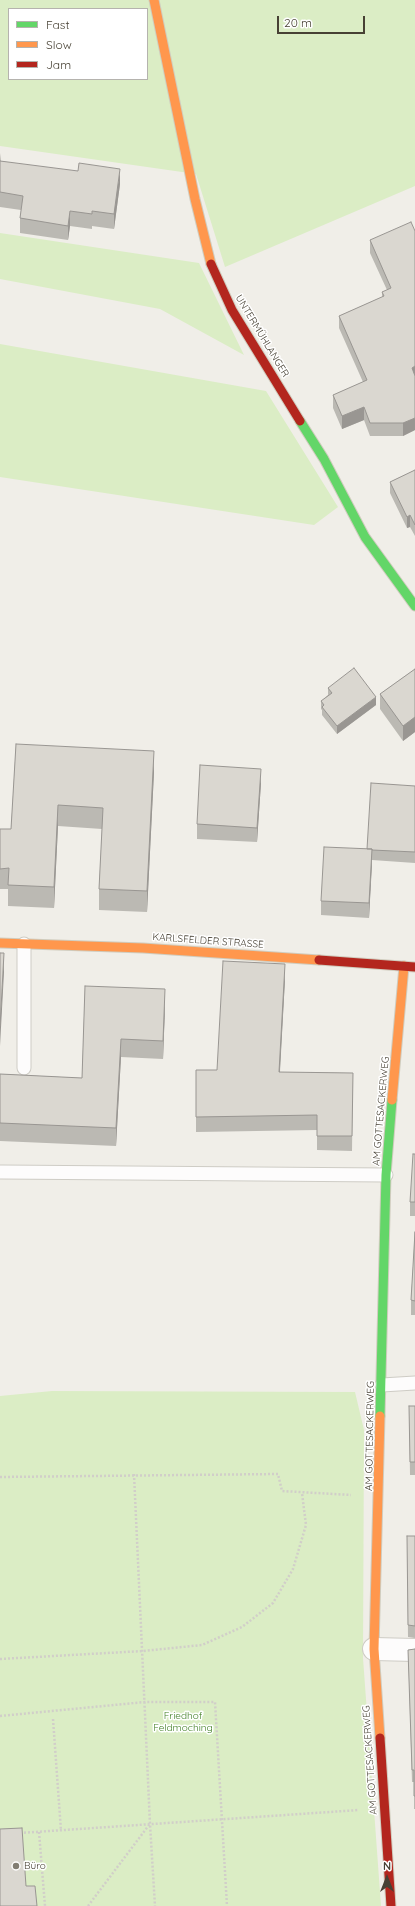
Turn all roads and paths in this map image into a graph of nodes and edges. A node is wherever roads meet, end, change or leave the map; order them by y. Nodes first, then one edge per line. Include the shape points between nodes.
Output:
1 (154, 0) edge
2 (415, 606) edge
3 (0, 944) edge
4 (24, 944) junction
5 (404, 966) junction
6 (415, 967) edge
7 (24, 1068) dead end
8 (1, 1172) dead end
9 (386, 1175) junction
10 (415, 1383) edge
11 (382, 1384) junction
12 (134, 1474) junction
13 (0, 1477) edge
14 (302, 1493) junction
15 (379, 1496) junction
16 (374, 1649) junction
17 (415, 1650) edge
18 (143, 1651) junction
19 (0, 1659) edge
20 (145, 1702) junction
21 (0, 1716) edge
22 (52, 1719) dead end
23 (385, 1809) junction
24 (223, 1819) junction
25 (150, 1824) junction
26 (61, 1831) junction
27 (39, 1832) junction
28 (16, 1834) edge
29 (45, 1906) edge
30 (88, 1906) edge
31 (155, 1906) edge
32 (227, 1906) edge
33 (391, 1906) edge

1 - 2 street, UNTERMÜHLANGER via 210,262 232,310 324,459 365,537
3 - 4 street, KARLSFELDER STRASSE
4 - 5 street, KARLSFELDER STRASSE via 143,948
4 - 7 lane
5 - 6 street, KARLSFELDER STRASSE
5 - 9 street, AM GOTTESACKERWEG
8 - 9 lane
9 - 11 street, AM GOTTESACKERWEG
10 - 11 lane
11 - 15 street, AM GOTTESACKERWEG
12 - 13 path
12 - 14 path via 278,1474 282,1491
12 - 18 path
14 - 15 path
14 - 18 path via 306,1525 293,1569 273,1603 242,1627 202,1645
15 - 16 street, AM GOTTESACKERWEG
16 - 17 street
16 - 23 street, AM GOTTESACKERWEG
18 - 19 path
18 - 20 path
20 - 21 path
20 - 24 path via 215,1702
20 - 25 path
22 - 26 path
23 - 24 path
23 - 33 street, AM GOTTESACKERWEG
24 - 25 path
24 - 32 path
25 - 26 path
25 - 30 path
25 - 31 path
26 - 27 path
27 - 28 path
27 - 29 path

